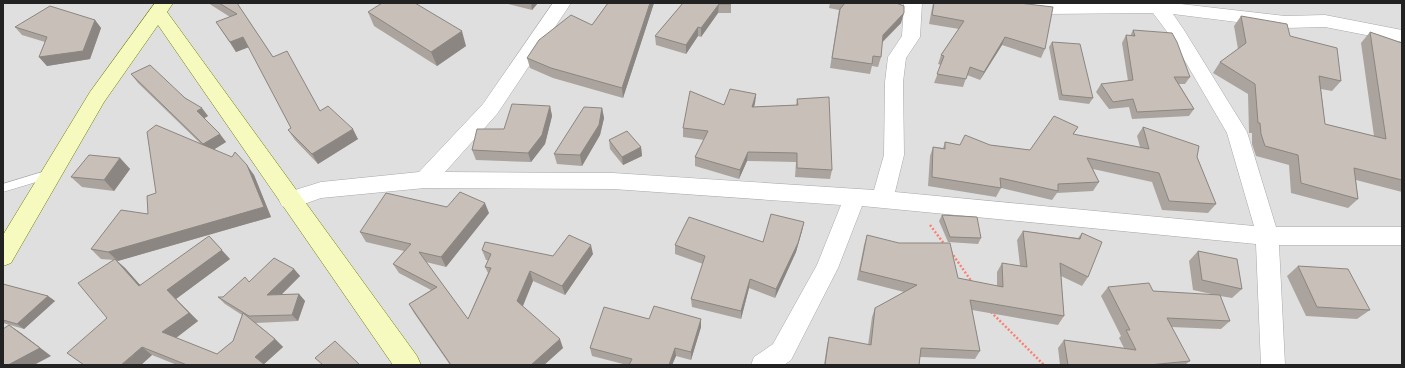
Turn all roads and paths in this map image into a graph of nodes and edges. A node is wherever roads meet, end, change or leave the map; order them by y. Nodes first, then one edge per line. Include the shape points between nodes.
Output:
1 (562, 3) edge
2 (913, 3) edge
3 (1004, 3) edge
4 (1158, 7) junction
5 (161, 8) edge
6 (1402, 36) edge
7 (52, 173) junction
8 (425, 180) junction
9 (3, 188) edge
10 (854, 198) junction
11 (882, 199) junction
12 (290, 200) junction
13 (911, 202) junction
14 (1267, 236) junction
15 (1402, 236) edge
16 (3, 256) edge
17 (976, 288) edge
18 (987, 306) edge
19 (408, 365) edge
20 (762, 365) edge
21 (1044, 365) edge
22 (1273, 365) edge

1 - 8 street via 490,109
2 - 11 street via 911,37 897,57 894,82 894,154
3 - 4 street via 1043,8
4 - 6 street via 1285,22 1325,22
4 - 14 street via 1178,34 1237,132 1264,216
5 - 7 street via 97,97
5 - 12 street
7 - 9 lane
7 - 16 street
8 - 10 street via 613,181
8 - 12 street via 321,190
10 - 11 street
10 - 20 street via 827,268 782,352
11 - 13 street
12 - 19 street
13 - 14 street
13 - 17 path
14 - 15 street
14 - 22 street
18 - 21 path

